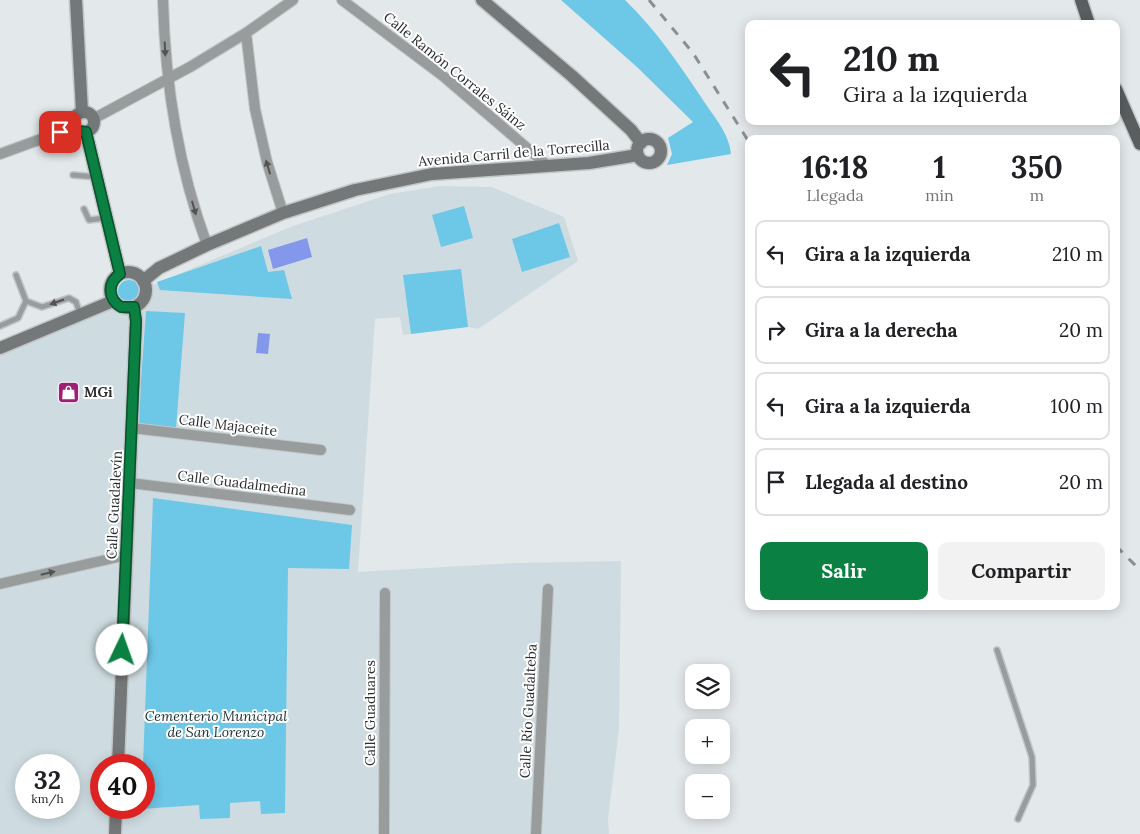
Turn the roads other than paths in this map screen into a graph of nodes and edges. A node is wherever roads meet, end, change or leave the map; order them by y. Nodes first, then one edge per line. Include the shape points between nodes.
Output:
1 (76, 0) edge
2 (163, 0) edge
3 (293, 0) edge
4 (342, 0) edge
5 (482, 0) edge
6 (1081, 0) edge
7 (1088, 20) edge
8 (246, 33) junction
9 (167, 79) junction
10 (1120, 98) edge
11 (88, 116) junction
12 (80, 130) junction
13 (1140, 144) edge
14 (0, 154) edge
15 (548, 166) junction
16 (73, 175) dead end
17 (96, 177) junction
18 (84, 209) dead end
19 (283, 213) junction
20 (106, 218) junction
21 (206, 245) junction
22 (120, 274) junction
23 (16, 275) dead end
24 (143, 281) junction
25 (114, 300) junction
26 (26, 301) junction
27 (134, 307) junction
28 (81, 314) junction
29 (0, 326) edge
30 (0, 348) edge
31 (132, 428) junction
32 (321, 450) dead end
33 (130, 483) junction
34 (350, 510) dead end
35 (127, 554) junction
36 (0, 584) edge
37 (548, 589) dead end
38 (385, 593) dead end
39 (997, 650) dead end
40 (118, 754) edge
41 (116, 819) edge
42 (1018, 819) dead end
43 (115, 834) edge
44 (384, 834) edge
45 (536, 834) edge

1 - 11 street via 77,57
2 -> 9 street
3 - 8 street
4 - 15 street, Calle Ramón Corrales Sáinz via 443,76
5 - 15 street, Avenida Carril de la Torrecilla via 631,130 640,149 589,163
6 - 7 main road
8 - 9 street
19 -> 8 street via 267,162 256,109
9 - 11 street
9 -> 21 street via 182,163
10 - 13 main road
11 - 12 street via 92,128
11 - 12 street via 75,116
12 - 14 street
12 - 17 street
15 - 19 street, Avenida Carril de la Torrecilla via 475,170 394,180
16 - 17 lane
17 - 20 street
18 - 20 lane via 89,220
19 - 21 street, Avenida Carril de la Torrecilla
20 - 22 street
21 - 24 street, Avenida Carril de la Torrecilla via 159,268
22 - 24 street via 136,274
22 - 25 street via 112,283 110,293
23 - 26 lane
24 - 27 street via 146,292 143,300
25 - 27 street via 121,307
25 - 28 street
28 -> 26 lane via 76,302 69,298 42,307
26 - 29 lane via 18,318
27 - 31 street, Calle Guadalevín
28 - 30 street
31 - 32 street, Calle Majaceite
31 - 33 street, Calle Guadalevín
33 - 34 street, Calle Guadalmedina
33 - 35 street, Calle Guadalevín
36 -> 35 street
35 - 40 street, Calle Guadalevín
37 - 45 street, Calle Río Guadalteba
38 - 44 street, Calle Guaduares
39 - 42 lane via 1032,757 1033,785
41 - 43 street

